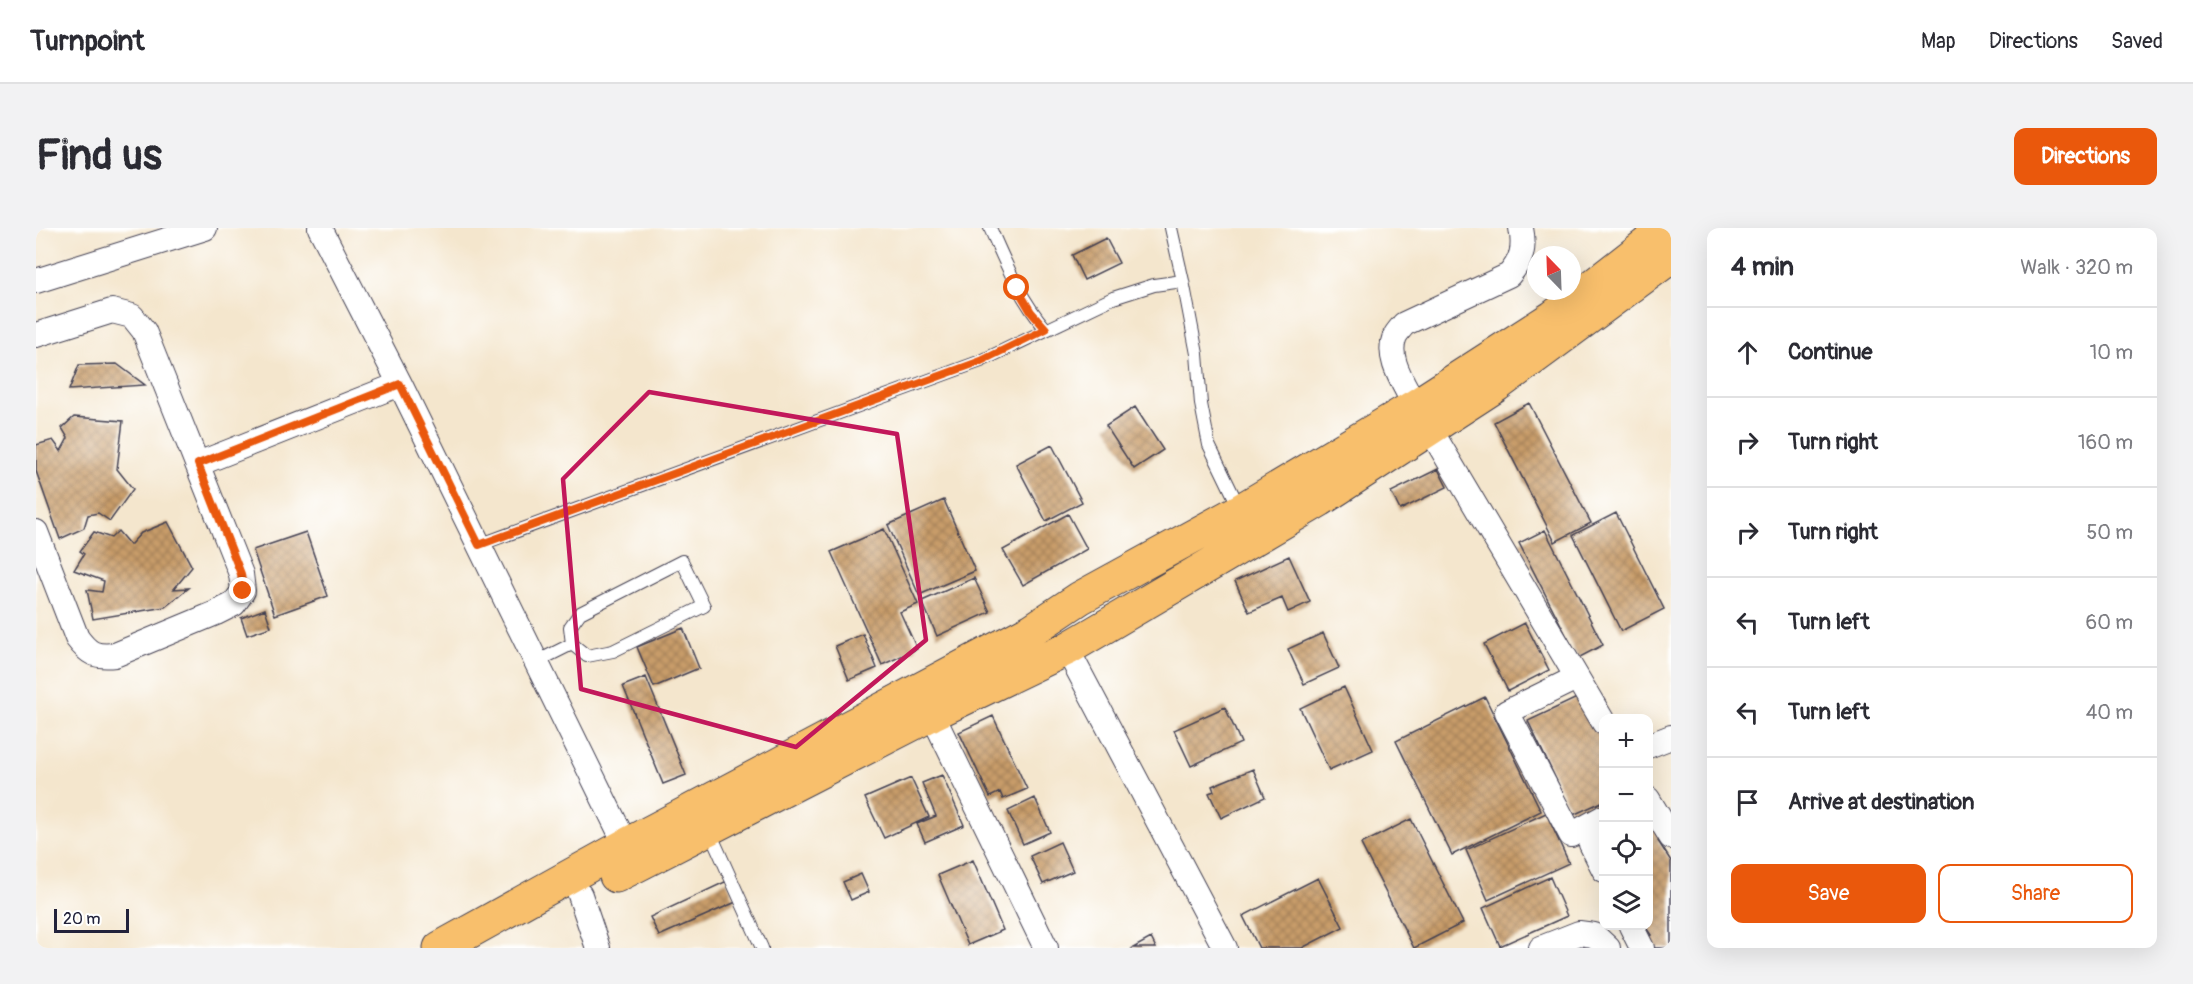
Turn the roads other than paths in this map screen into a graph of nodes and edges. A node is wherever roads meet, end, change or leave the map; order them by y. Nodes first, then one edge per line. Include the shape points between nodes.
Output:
1 (205, 228) edge
2 (320, 228) edge
3 (990, 228) edge
4 (1171, 228) edge
5 (1521, 228) edge
6 (1663, 237) edge
7 (36, 281) edge
8 (1184, 281) junction
9 (1046, 329) junction
10 (36, 335) edge
11 (400, 384) junction
12 (1422, 417) junction
13 (198, 464) junction
14 (1241, 510) junction
15 (36, 531) edge
16 (479, 545) junction
17 (572, 644) junction
18 (1067, 650) junction
19 (536, 662) junction
20 (1576, 678) junction
21 (932, 714) junction
22 (1599, 715) edge
23 (1671, 737) edge
24 (1653, 744) edge
25 (1653, 811) edge
26 (1599, 820) edge
27 (708, 829) junction
28 (1671, 837) edge
29 (1599, 840) edge
30 (626, 845) junction
31 (1599, 860) edge
32 (580, 895) junction
33 (1633, 930) edge
34 (440, 948) edge
35 (482, 948) edge
36 (598, 948) edge
37 (762, 948) edge
38 (1046, 948) edge
39 (1225, 948) edge
40 (1540, 948) edge
41 (1608, 948) edge
42 (1642, 948) edge

1 - 7 street
2 - 11 street
3 - 9 lane via 1017,288
4 - 8 lane
5 - 12 street via 1524,242 1520,261 1509,275 1404,324 1395,336 1395,363
6 - 12 highway via 1497,385
8 - 9 lane via 1154,285 1113,298
8 - 14 lane via 1209,446
9 - 16 lane via 981,361
10 - 13 street via 112,311 132,316 144,331
11 - 13 street
11 - 16 street
12 - 14 highway
12 - 18 highway via 1320,500
12 - 20 street
13 - 15 street via 241,574 243,591 234,604 216,614 115,655 101,656 86,650 77,638
14 - 30 highway via 1080,598 1032,630
16 - 19 street
17 - 17 lane via 570,627 580,613 682,561 704,606 613,651 588,656
17 - 19 lane
18 - 21 highway
18 - 39 street
19 - 30 street
20 - 22 street
20 - 26 street via 1507,712 1570,835
21 - 27 highway
21 - 38 street
23 - 24 street
25 - 28 street
27 - 32 highway
27 - 37 lane
29 - 31 street via 1591,844
30 - 34 highway
32 - 35 highway
32 - 36 street
33 - 42 street
40 - 41 street via 1579,933 1594,935

